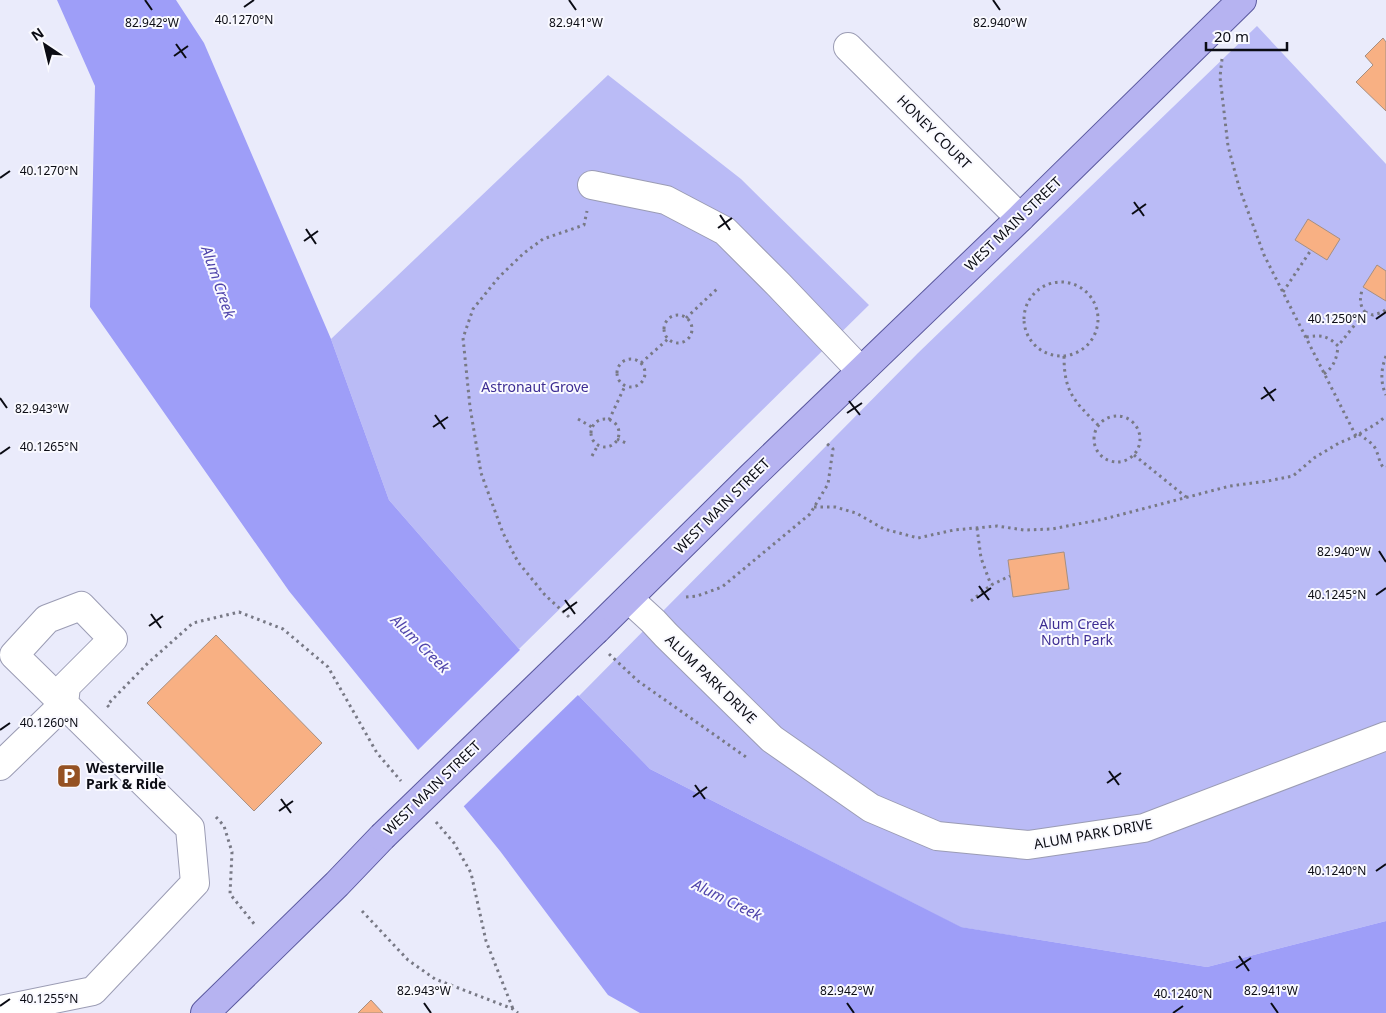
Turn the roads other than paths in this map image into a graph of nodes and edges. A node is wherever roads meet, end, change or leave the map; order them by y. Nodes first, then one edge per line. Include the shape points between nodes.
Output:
1 (1242, 0) edge
2 (848, 47) dead end
3 (592, 185) road end
4 (1020, 218) junction
5 (861, 371) junction
6 (629, 598) junction
7 (1386, 736) edge
8 (4, 755) edge
9 (0, 1010) edge
10 (205, 1013) edge

1 - 4 main road, WEST MAIN STREET
2 - 4 street, HONEY COURT
3 - 5 street via 666,200 725,231
4 - 5 main road, WEST MAIN STREET
5 - 6 main road, WEST MAIN STREET
6 - 7 street, ALUM PARK DRIVE via 772,738 871,808 937,836 1028,845 1144,828
6 - 10 main road, WEST MAIN STREET, bridge
8 - 9 street via 64,704 190,828 195,883 94,992

